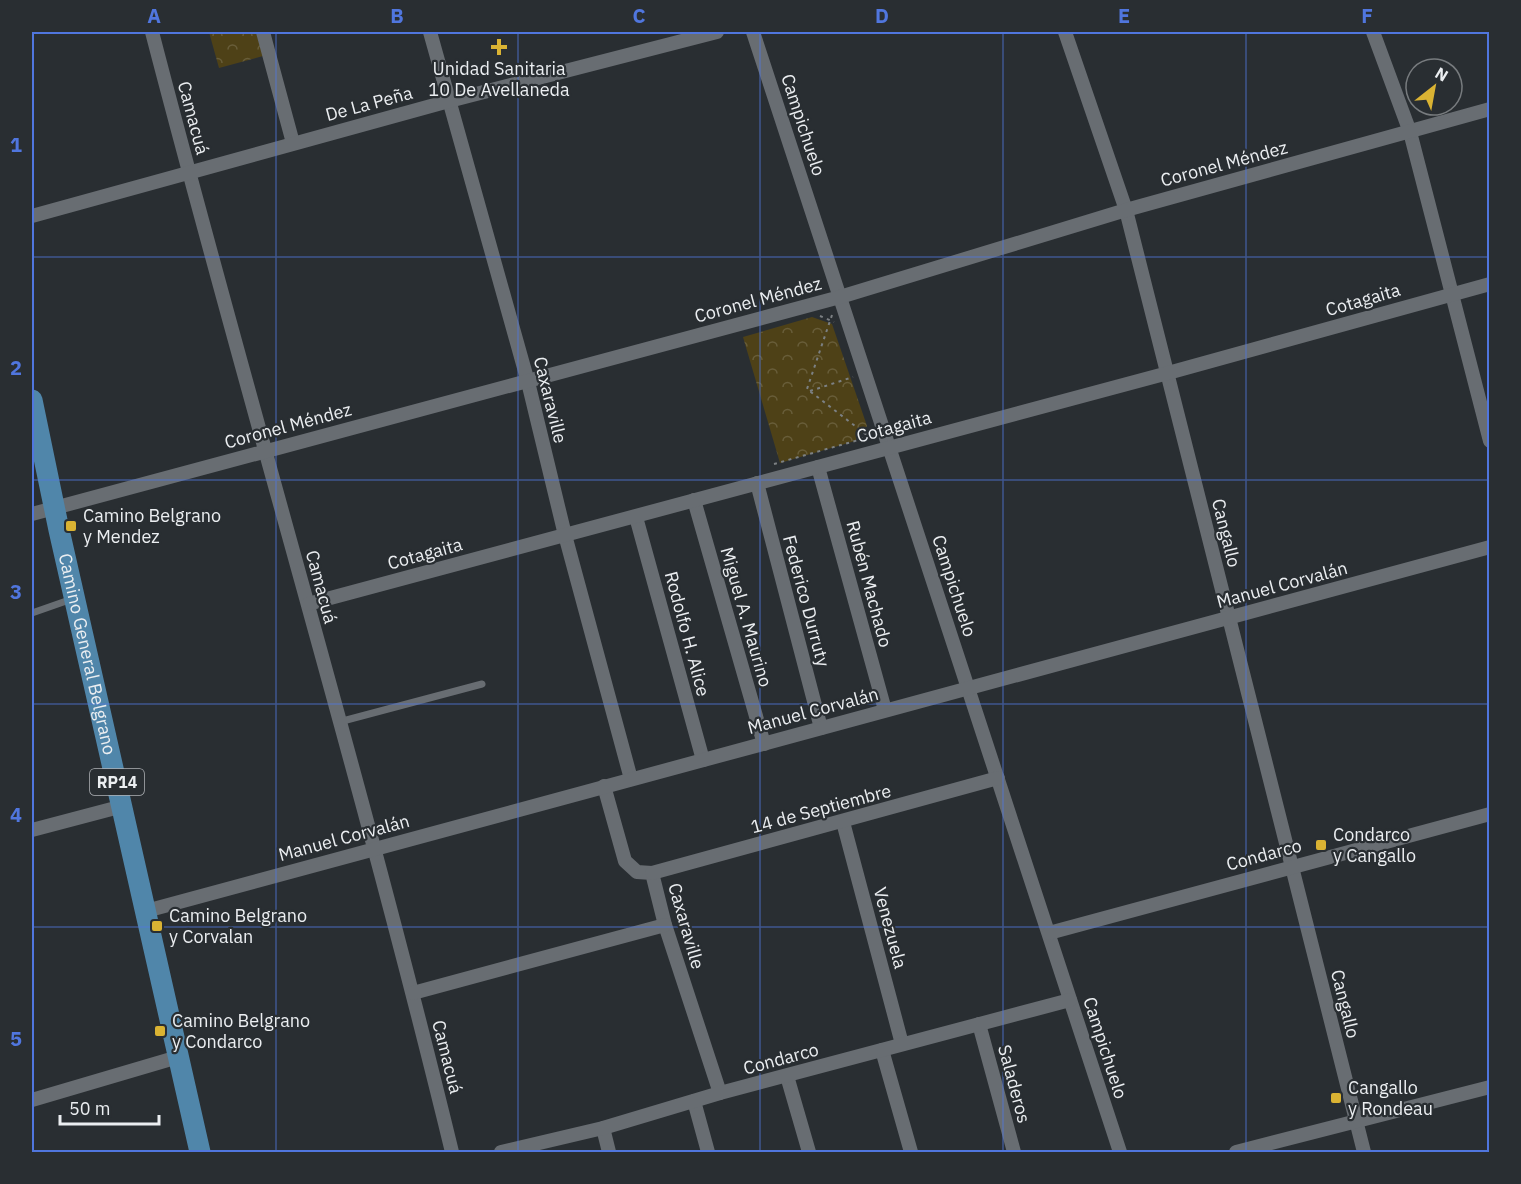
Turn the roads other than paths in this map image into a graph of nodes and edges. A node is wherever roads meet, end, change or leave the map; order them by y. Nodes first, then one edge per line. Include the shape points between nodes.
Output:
1 (152, 32) edge
2 (263, 32) edge
3 (430, 32) edge
4 (717, 32) edge
5 (753, 32) edge
6 (1065, 32) edge
7 (1373, 32) edge
8 (449, 101) junction
9 (1490, 109) edge
10 (1410, 132) junction
11 (293, 143) junction
12 (189, 172) junction
13 (1126, 210) junction
14 (32, 216) edge
15 (1490, 284) edge
16 (1453, 294) junction
17 (842, 302) junction
18 (1168, 374) junction
19 (528, 382) junction
20 (32, 400) edge
21 (1490, 441) edge
22 (890, 447) junction
23 (264, 451) junction
24 (818, 467) junction
25 (757, 483) junction
26 (694, 500) junction
27 (54, 508) junction
28 (32, 514) edge
29 (636, 517) junction
30 (565, 535) junction
31 (1490, 547) edge
32 (75, 598) junction
33 (308, 604) junction
34 (32, 613) edge
35 (1229, 618) junction
36 (482, 684) dead end
37 (969, 690) junction
38 (885, 710) junction
39 (339, 722) junction
40 (821, 728) junction
41 (764, 744) junction
42 (703, 760) junction
43 (998, 778) junction
44 (631, 779) junction
45 (604, 786) junction
46 (123, 806) junction
47 (1490, 814) edge
48 (843, 822) junction
49 (32, 830) edge
50 (373, 849) junction
51 (1292, 866) junction
52 (652, 873) junction
53 (146, 911) junction
54 (666, 925) junction
55 (1049, 933) junction
56 (413, 993) junction
57 (1070, 1000) junction
58 (980, 1024) junction
59 (902, 1044) junction
60 (882, 1050) junction
61 (178, 1056) junction
62 (787, 1076) junction
63 (1490, 1087) edge
64 (720, 1093) junction
65 (32, 1100) edge
66 (694, 1101) junction
67 (1356, 1121) junction
68 (603, 1128) junction
69 (200, 1152) edge
70 (452, 1152) edge
71 (502, 1152) edge
72 (609, 1152) edge
73 (708, 1152) edge
74 (809, 1152) edge
75 (911, 1152) edge
76 (1014, 1152) edge
77 (1120, 1152) edge
78 (1236, 1152) edge
79 (1364, 1152) edge

1 - 12 street, Camacuá
2 - 11 street
3 - 8 street, Caxaraville
4 - 8 street, De La Peña
5 - 17 street, Campichuelo
6 - 13 street, Cangallo
7 - 10 street
8 - 11 street, De La Peña
8 - 19 street, Caxaraville
9 - 10 street, Coronel Méndez
10 - 13 street, Coronel Méndez
10 - 16 street
11 - 12 street, De La Peña
12 - 14 street, De La Peña
12 - 23 street, Camacuá
13 - 17 street, Coronel Méndez
13 - 18 street, Cangallo
15 - 16 street, Cotagaita
16 - 18 street, Cotagaita
16 - 21 street
17 - 19 street, Coronel Méndez
17 - 22 street, Campichuelo
18 - 22 street, Cotagaita
18 - 35 street, Cangallo
19 - 23 street, Coronel Méndez
19 - 30 street, Caxaraville
20 - 27 main road, Camino General Belgrano / RP14
22 - 24 street, Cotagaita
22 - 37 street, Campichuelo
23 - 27 street, Coronel Méndez
23 - 33 street, Camacuá
24 - 25 street, Cotagaita
24 - 38 street, Rubén Machado
25 - 26 street, Cotagaita
25 - 40 street, Federico Durruty
26 - 29 street, Cotagaita
26 - 41 street, Miguel A. Maurino
27 - 28 street, Coronel Méndez
27 - 32 main road, Camino General Belgrano / RP14
29 - 30 street, Cotagaita
29 - 42 street, Rodolfo H. Alice
30 - 33 street, Cotagaita
30 - 44 street, Caxaraville
31 - 35 street, Manuel Corvalán
32 - 34 lane
32 - 46 main road, Camino General Belgrano / RP14
33 - 39 street, Camacuá
35 - 37 street, Manuel Corvalán
35 - 51 street, Cangallo
36 - 39 lane
37 - 38 street, Manuel Corvalán
37 - 43 street, Campichuelo
38 - 40 street, Manuel Corvalán
39 - 50 street, Camacuá
40 - 41 street, Manuel Corvalán
41 - 42 street, Manuel Corvalán
42 - 44 street, Manuel Corvalán
43 - 48 street, 14 de Septiembre
43 - 55 street, Campichuelo
44 - 45 street, Manuel Corvalán
45 - 50 street, Manuel Corvalán
45 - 52 street, Caxaraville via 625,861 637,872
46 - 49 street
46 - 53 main road, Camino General Belgrano / RP14
47 - 51 street, Condarco
48 - 52 street, 14 de Septiembre
48 - 59 street, Venezuela
50 - 53 street, Manuel Corvalán
50 - 56 street, Camacuá
51 - 55 street, Condarco
51 - 67 street, Cangallo
52 - 54 street, Caxaraville
53 - 61 main road, Camino General Belgrano / RP14
54 - 56 street
54 - 64 street, Caxaraville
55 - 57 street, Campichuelo
56 - 70 street, Camacuá
57 - 58 street, Condarco
57 - 77 street, Campichuelo
58 - 59 street, Condarco
58 - 76 street, Saladeros
59 - 60 street, Condarco
60 - 62 street, Condarco
60 - 75 street
61 - 65 street
61 - 69 main road, Camino General Belgrano / RP14
62 - 64 street, Condarco
62 - 74 street
63 - 67 street
64 - 66 street, Condarco
66 - 68 street, Condarco
66 - 73 street
67 - 78 street
67 - 79 street, Cangallo
68 - 71 street, Condarco
68 - 72 street

